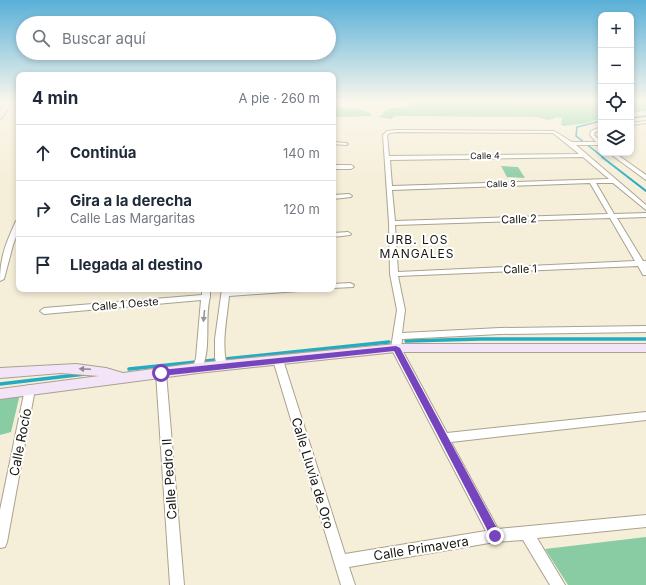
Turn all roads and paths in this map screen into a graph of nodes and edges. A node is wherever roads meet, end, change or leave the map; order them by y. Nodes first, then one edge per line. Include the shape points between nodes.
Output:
1 (598, 129) edge
2 (598, 142) edge
3 (336, 143) edge
4 (598, 143) edge
5 (346, 144) dead end
6 (571, 144) junction
7 (583, 155) junction
8 (616, 156) edge
9 (387, 158) junction
10 (351, 167) dead end
11 (336, 168) edge
12 (646, 178) edge
13 (614, 181) junction
14 (592, 182) junction
15 (388, 188) junction
16 (349, 196) dead end
17 (336, 197) edge
18 (646, 208) edge
19 (646, 214) edge
20 (612, 217) junction
21 (392, 223) junction
22 (16, 228) edge
23 (348, 234) dead end
24 (336, 235) edge
25 (643, 263) edge
26 (646, 273) edge
27 (394, 274) junction
28 (0, 279) edge
29 (350, 285) dead end
30 (336, 286) edge
31 (226, 292) edge
32 (206, 293) edge
33 (44, 311) dead end
34 (646, 329) edge
35 (397, 342) junction
36 (646, 348) edge
37 (278, 360) junction
38 (221, 361) junction
39 (199, 363) junction
40 (0, 373) edge
41 (161, 373) junction
42 (122, 378) junction
43 (30, 389) junction
44 (0, 394) edge
45 (646, 416) edge
46 (444, 438) junction
47 (646, 521) edge
48 (527, 534) junction
49 (495, 536) junction
50 (0, 542) edge
51 (340, 562) junction
52 (177, 585) edge
53 (348, 585) edge
54 (558, 585) edge

1 - 2 street via 593,131 592,135
3 - 5 street
4 - 6 street
6 - 7 street
6 - 9 street via 550,131 396,131 385,135
7 - 9 street, Calle 4
7 - 13 street
8 - 12 street
9 - 15 street
10 - 11 street
13 - 14 street, Calle 3
13 - 18 street
14 - 15 street, Calle 3
14 - 20 street
15 - 21 street
16 - 17 street
19 - 20 street, Calle 2
20 - 21 street, Calle 2
20 - 25 street
21 - 27 street
22 - 28 street
23 - 24 street
25 - 26 street
25 - 27 street, Calle 1
27 - 35 street via 401,310
29 - 30 street
31 - 38 street
32 - 33 street, Calle 1 Oeste
32 -> 39 street
34 - 35 street via 500,331
35 - 36 street
35 - 37 street
35 - 46 street
37 - 38 street
37 - 51 street, Calle Lluvia de Oro
38 - 39 street
39 - 41 street
42 -> 40 street via 87,368
41 - 42 street
41 - 52 street, Calle Pedro II
42 - 43 street
43 - 44 street
43 - 50 street, Calle Rocío
45 - 46 street
46 - 49 street
47 - 48 street, Calle Primavera
48 - 49 street, Calle Primavera
48 - 54 street
49 - 51 street, Calle Primavera
51 - 53 street, Calle Lluvia de Oro

